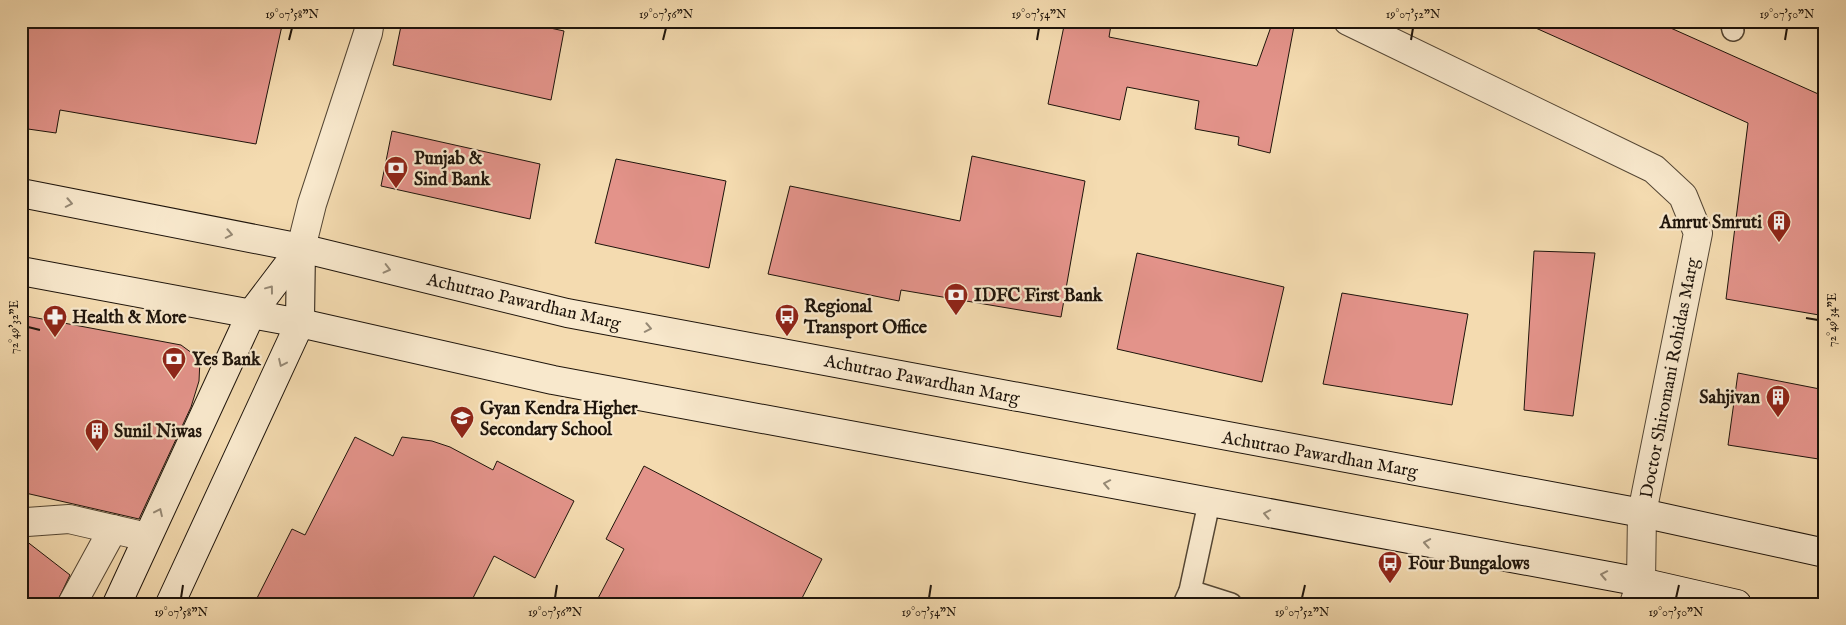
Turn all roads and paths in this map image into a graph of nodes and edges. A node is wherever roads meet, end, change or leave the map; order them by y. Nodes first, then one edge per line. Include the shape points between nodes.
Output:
1 (370, 21) edge
2 (1348, 21) edge
3 (21, 193) edge
4 (301, 248) junction
5 (21, 271) edge
6 (251, 314) junction
7 (300, 323) junction
8 (1209, 503) junction
9 (1642, 513) junction
10 (21, 520) edge
11 (113, 529) junction
12 (148, 537) junction
13 (1825, 553) edge
14 (1638, 593) edge
15 (1187, 597) edge
16 (72, 604) edge
17 (117, 604) edge
18 (170, 604) edge
19 (1231, 604) edge
20 (1737, 604) edge

1 - 4 main road
2 - 9 main road, Doctor Shiromani Rohidas Marg via 1654,169 1683,196 1698,234
3 -> 4 main road, Achutrao Pawardhan Marg
6 -> 4 main road
4 - 7 main road
4 -> 9 main road, Achutrao Pawardhan Marg via 567,313
5 - 6 main road
6 - 7 main road
12 -> 6 main road
8 -> 7 main road via 553,380
7 -> 18 main road
14 -> 8 main road
8 - 15 lane
9 - 13 main road, Achutrao Pawardhan Marg
9 - 14 main road, Doctor Shiromani Rohidas Marg
10 - 11 main road via 69,519
11 - 12 main road
11 - 16 main road
12 - 17 main road
14 - 20 main road
15 - 19 lane

